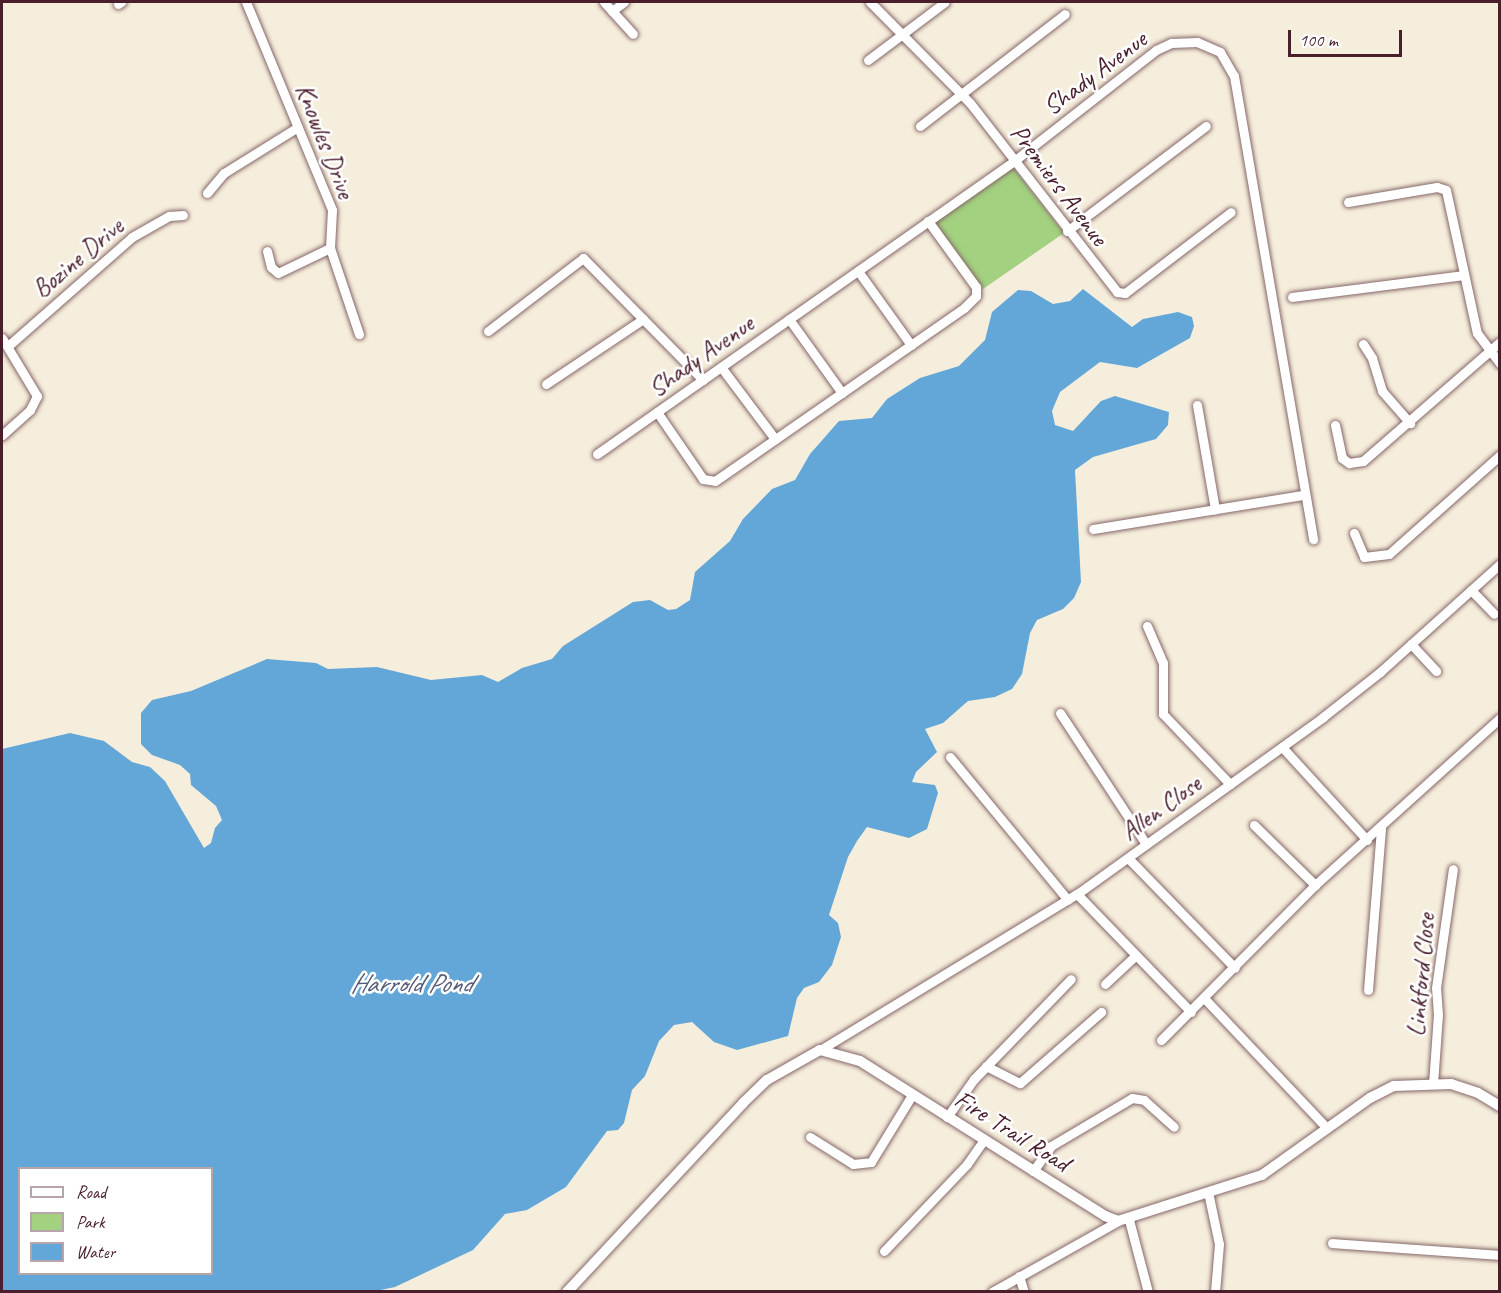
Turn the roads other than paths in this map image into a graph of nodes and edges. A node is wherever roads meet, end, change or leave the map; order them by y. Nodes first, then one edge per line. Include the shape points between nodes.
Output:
1 (246, 2) edge
2 (604, 2) edge
3 (624, 2) edge
4 (870, 2) edge
5 (945, 2) edge
6 (933, 5) edge
7 (612, 11) junction
8 (1065, 14) dead end
9 (633, 34) dead end
10 (901, 35) junction
11 (868, 60) dead end
12 (961, 94) junction
13 (920, 126) dead end
14 (1206, 126) dead end
15 (298, 127) junction
16 (1014, 161) junction
17 (207, 193) dead end
18 (1348, 202) dead end
19 (1231, 212) dead end
20 (183, 215) dead end
21 (928, 221) junction
22 (1067, 231) junction
23 (330, 249) junction
24 (267, 251) dead end
25 (858, 271) junction
26 (1464, 274) junction
27 (1292, 297) dead end
28 (643, 319) junction
29 (789, 319) junction
30 (488, 331) dead end
31 (359, 334) dead end
32 (2, 338) edge
33 (1500, 342) edge
34 (1363, 344) dead end
35 (911, 345) junction
36 (8, 346) junction
37 (1488, 352) junction
38 (1500, 364) edge
39 (721, 367) junction
40 (703, 380) junction
41 (546, 384) dead end
42 (842, 393) junction
43 (1197, 405) dead end
44 (657, 412) junction
45 (1410, 423) junction
46 (1335, 425) dead end
47 (2, 435) edge
48 (775, 440) junction
49 (597, 454) dead end
50 (1500, 455) edge
51 (1304, 495) junction
52 (1215, 509) junction
53 (1093, 529) dead end
54 (1354, 533) dead end
55 (1313, 539) dead end
56 (1500, 564) edge
57 (1471, 590) junction
58 (1494, 614) dead end
59 (1147, 626) dead end
60 (1411, 644) junction
61 (1437, 671) dead end
62 (1060, 713) dead end
63 (1500, 718) edge
64 (1282, 747) junction
65 (950, 757) dead end
66 (1230, 784) junction
67 (1254, 825) dead end
68 (1381, 829) junction
69 (1367, 840) junction
70 (1146, 844) junction
71 (1128, 858) junction
72 (1453, 870) dead end
73 (1315, 885) junction
74 (1077, 894) junction
75 (1068, 900) junction
76 (1136, 956) junction
77 (1234, 968) junction
78 (1071, 979) dead end
79 (1105, 984) dead end
80 (1368, 990) dead end
81 (1204, 998) junction
82 (1101, 1012) dead end
83 (1191, 1012) junction
84 (1161, 1040) dead end
85 (820, 1050) junction
86 (986, 1066) junction
87 (1433, 1084) junction
88 (912, 1095) junction
89 (1500, 1106) edge
90 (947, 1117) junction
91 (1174, 1127) dead end
92 (1327, 1128) junction
93 (810, 1137) dead end
94 (984, 1140) junction
95 (1033, 1171) junction
96 (1208, 1192) junction
97 (1123, 1220) junction
98 (1332, 1243) dead end
99 (884, 1251) dead end
100 (1500, 1255) edge
101 (1019, 1276) junction
102 (567, 1292) edge
103 (992, 1292) edge
104 (1024, 1292) edge
105 (1148, 1292) edge
106 (1215, 1292) edge

1 - 15 street, Knowles Drive
2 - 7 street
3 - 7 street
4 - 10 street, Premiers Avenue
5 - 6 street
6 - 10 street
7 - 9 street
8 - 12 street
10 - 11 street
10 - 12 street, Premiers Avenue
12 - 13 street
12 - 16 street, Premiers Avenue
14 - 22 street
15 - 17 street via 224,173
15 - 23 street, Knowles Drive via 332,210
16 - 21 street, Shady Avenue
16 - 22 street, Premiers Avenue
16 - 51 street, Shady Avenue via 1156,50 1171,43 1197,42 1225,58 1234,76
18 - 26 street via 1444,188 1453,212
19 - 22 street, Premiers Avenue via 1122,293 1107,282
20 - 36 street, Bozine Drive via 169,216 132,237
21 - 25 street, Shady Avenue
21 - 35 street via 977,292 964,308
23 - 24 street via 278,273 271,267
23 - 31 street, Knowles Drive
25 - 29 street, Shady Avenue
25 - 35 street
26 - 27 street
26 - 37 street via 1478,333
28 - 30 street via 583,258
28 - 40 street
28 - 41 street
29 - 39 street, Shady Avenue
29 - 42 street
32 - 36 street
33 - 37 street
34 - 45 street via 1384,395
35 - 42 street
36 - 47 street via 37,396 30,410
37 - 38 street
37 - 45 street
39 - 40 street, Shady Avenue
39 - 48 street
40 - 44 street, Shady Avenue
42 - 48 street
43 - 52 street
44 - 48 street via 703,478 711,483
44 - 49 street, Shady Avenue
45 - 46 street via 1370,457 1355,464 1342,458
50 - 54 street via 1389,554 1364,557
51 - 52 street
51 - 55 street, Shady Avenue
52 - 53 street
56 - 57 street, Allen Close
57 - 58 street
57 - 60 street, Allen Close
59 - 66 street via 1163,663 1163,714
60 - 61 street
60 - 64 street, Allen Close
62 - 70 street
63 - 68 street
64 - 66 street, Allen Close
64 - 69 street
65 - 75 street
66 - 70 street, Allen Close
67 - 73 street
68 - 69 street
68 - 80 street
69 - 73 street
70 - 71 street, Allen Close
71 - 74 street, Allen Close
71 - 77 street
72 - 87 street, Linkford Close via 1436,988
73 - 77 street
74 - 75 street, Allen Close
74 - 76 street
75 - 85 street, Allen Close
76 - 79 street
76 - 83 street
77 - 81 street
78 - 86 street
81 - 83 street
81 - 92 street
82 - 86 street via 1020,1083
83 - 84 street
85 - 88 street, Fire Trail Road via 860,1061
85 - 102 street via 768,1080 743,1103
86 - 90 street
87 - 89 street via 1464,1087
87 - 92 street via 1386,1089
88 - 90 street, Fire Trail Road
88 - 93 street via 871,1162 853,1164
90 - 94 street, Fire Trail Road
91 - 95 street via 1144,1100 1132,1098 1051,1146
92 - 96 street via 1274,1169
94 - 95 street, Fire Trail Road
94 - 99 street via 967,1164
95 - 97 street, Fire Trail Road
96 - 97 street
96 - 106 street via 1220,1244
97 - 101 street
97 - 105 street
98 - 100 street
101 - 103 street
101 - 104 street

